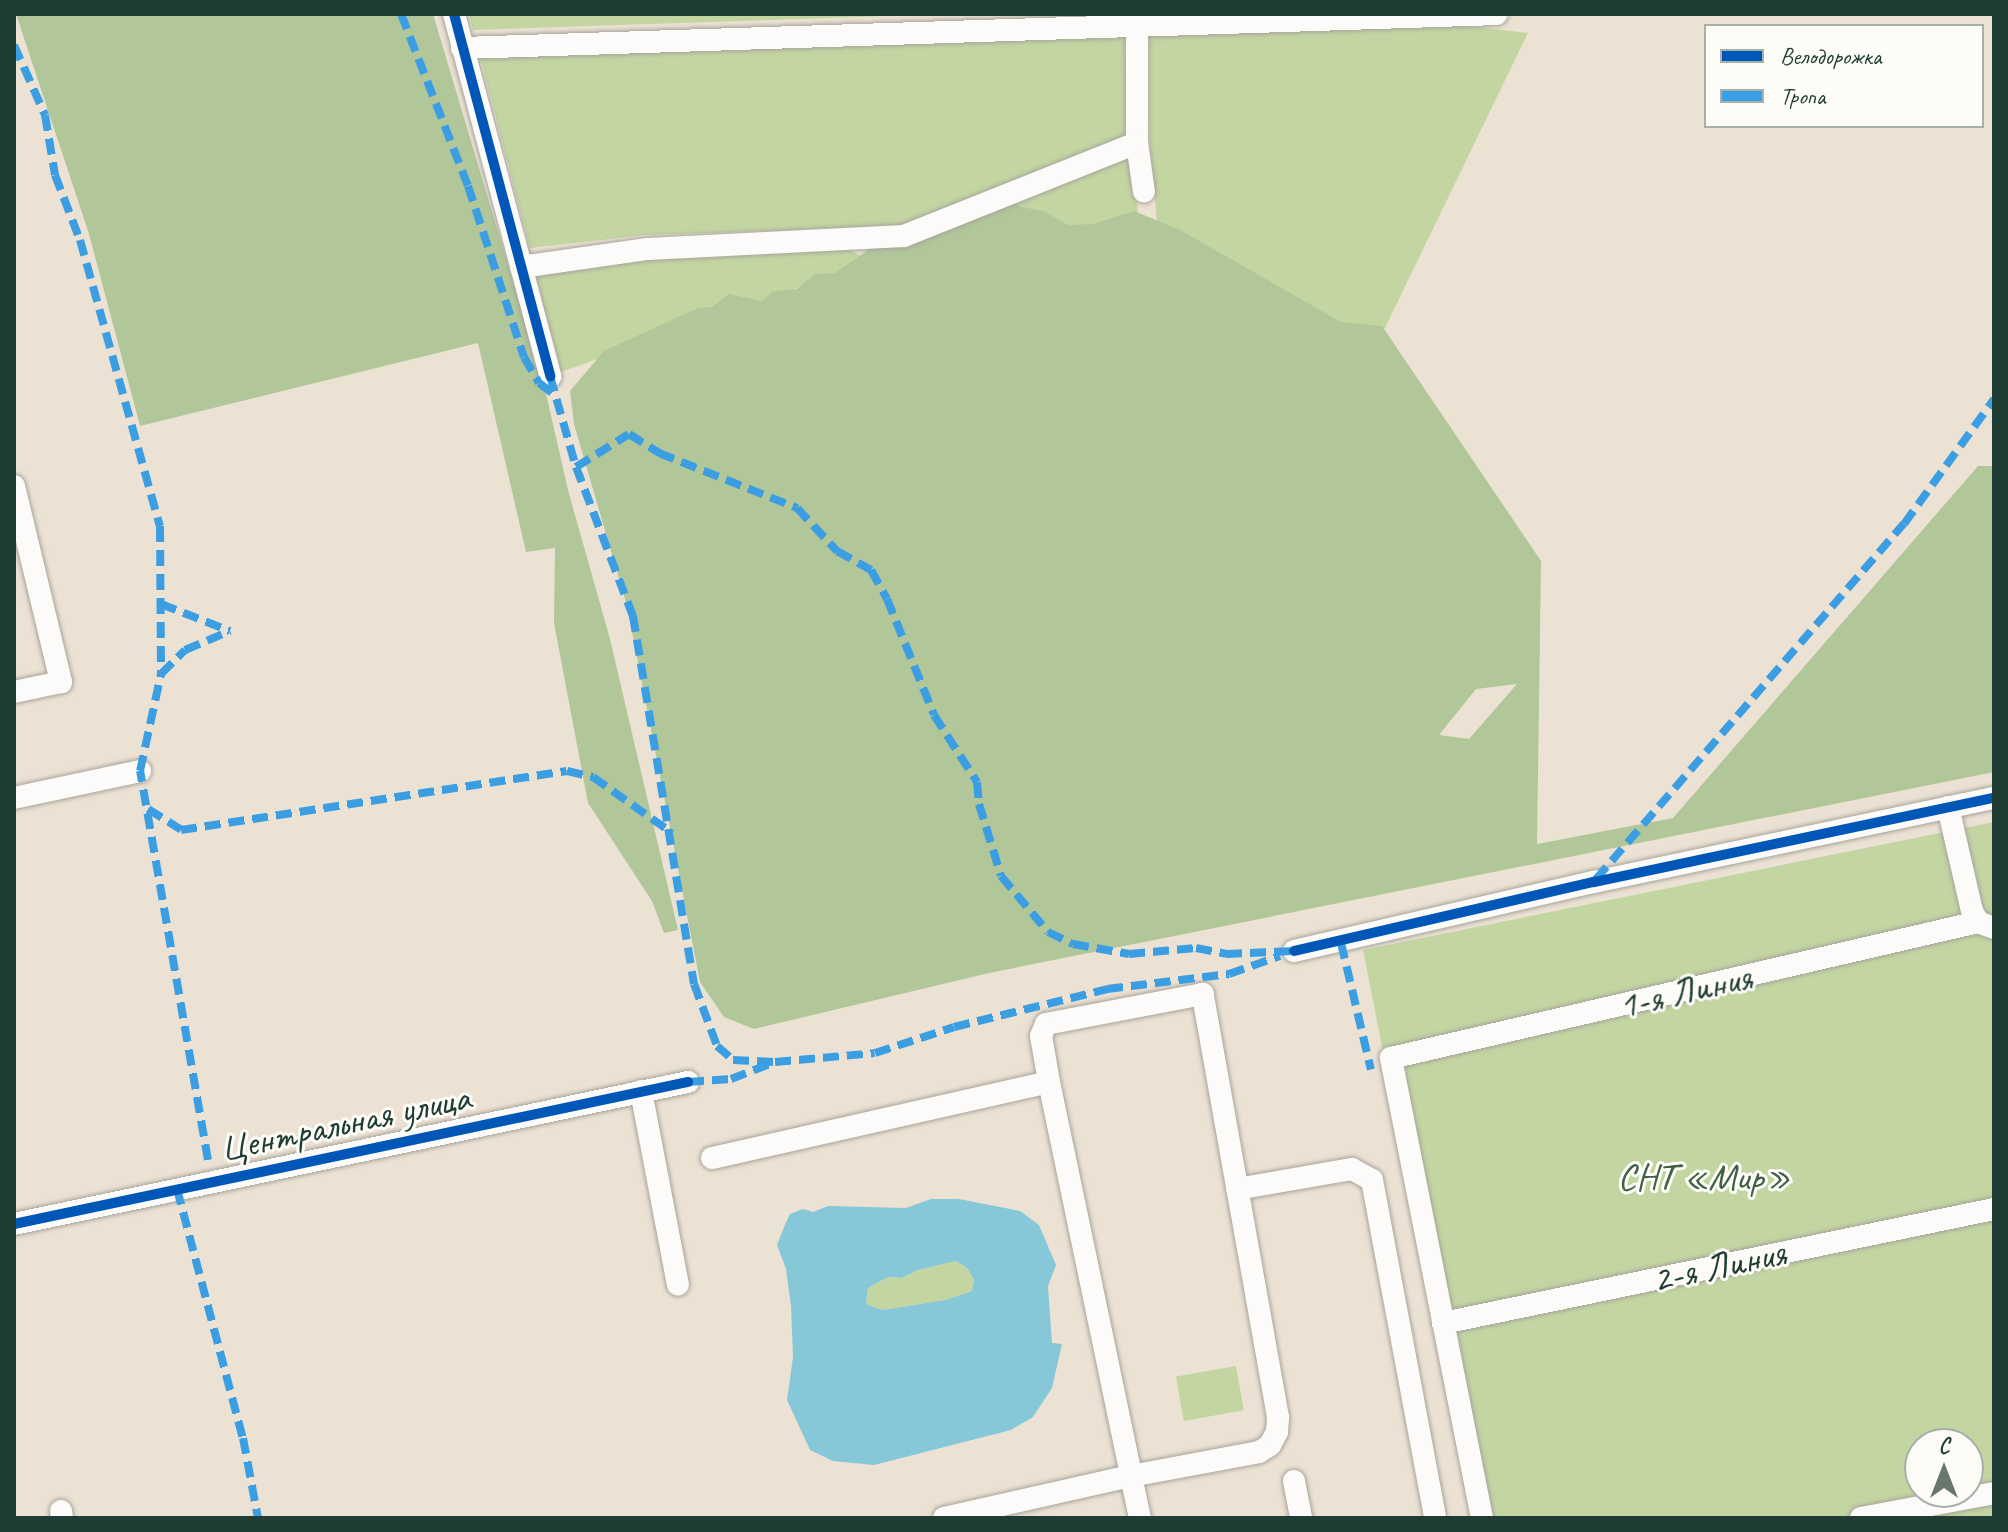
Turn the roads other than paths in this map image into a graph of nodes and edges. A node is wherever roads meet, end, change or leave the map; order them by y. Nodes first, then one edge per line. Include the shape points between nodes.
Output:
1 (454, 14) edge
2 (1496, 14) edge
3 (1137, 19) edge
4 (462, 48) junction
5 (1137, 143) junction
6 (1144, 192) dead end
7 (521, 267) junction
8 (550, 376) dead end
9 (14, 486) edge
10 (14, 692) edge
11 (140, 771) dead end
12 (14, 798) edge
13 (1994, 798) edge
14 (1948, 807) junction
15 (1986, 925) edge
16 (1294, 951) dead end
17 (688, 1082) dead end
18 (1049, 1082) junction
19 (641, 1091) junction
20 (712, 1158) dead end
21 (1237, 1189) junction
22 (1994, 1209) edge
23 (14, 1224) edge
24 (678, 1285) dead end
25 (1443, 1323) junction
26 (1131, 1476) junction
27 (1294, 1481) dead end
28 (1994, 1493) edge
29 (944, 1518) edge
30 (1140, 1518) edge
31 (1301, 1518) edge
32 (1435, 1518) edge
33 (1482, 1518) edge
34 (1861, 1518) edge

1 - 4 street
2 - 3 street
3 - 4 street
3 - 5 street
4 - 7 street
5 - 6 street
5 - 7 street via 904,236 648,249
7 - 8 street
9 - 10 street via 61,682
11 - 12 street
13 - 14 street
14 - 15 street via 1972,911
14 - 16 street
15 - 25 street, 1-я Линия via 1391,1058
17 - 19 street, Центральная улица
18 - 20 street
18 - 21 street via 1041,1036 1046,1024 1203,994
18 - 26 street
19 - 23 street, Центральная улица via 210,1171
19 - 24 street
21 - 26 street via 1277,1432 1259,1452
21 - 32 street via 1352,1169 1372,1180
22 - 25 street, 2-я Линия
25 - 33 street
26 - 29 street
26 - 30 street
27 - 31 street
28 - 34 street

